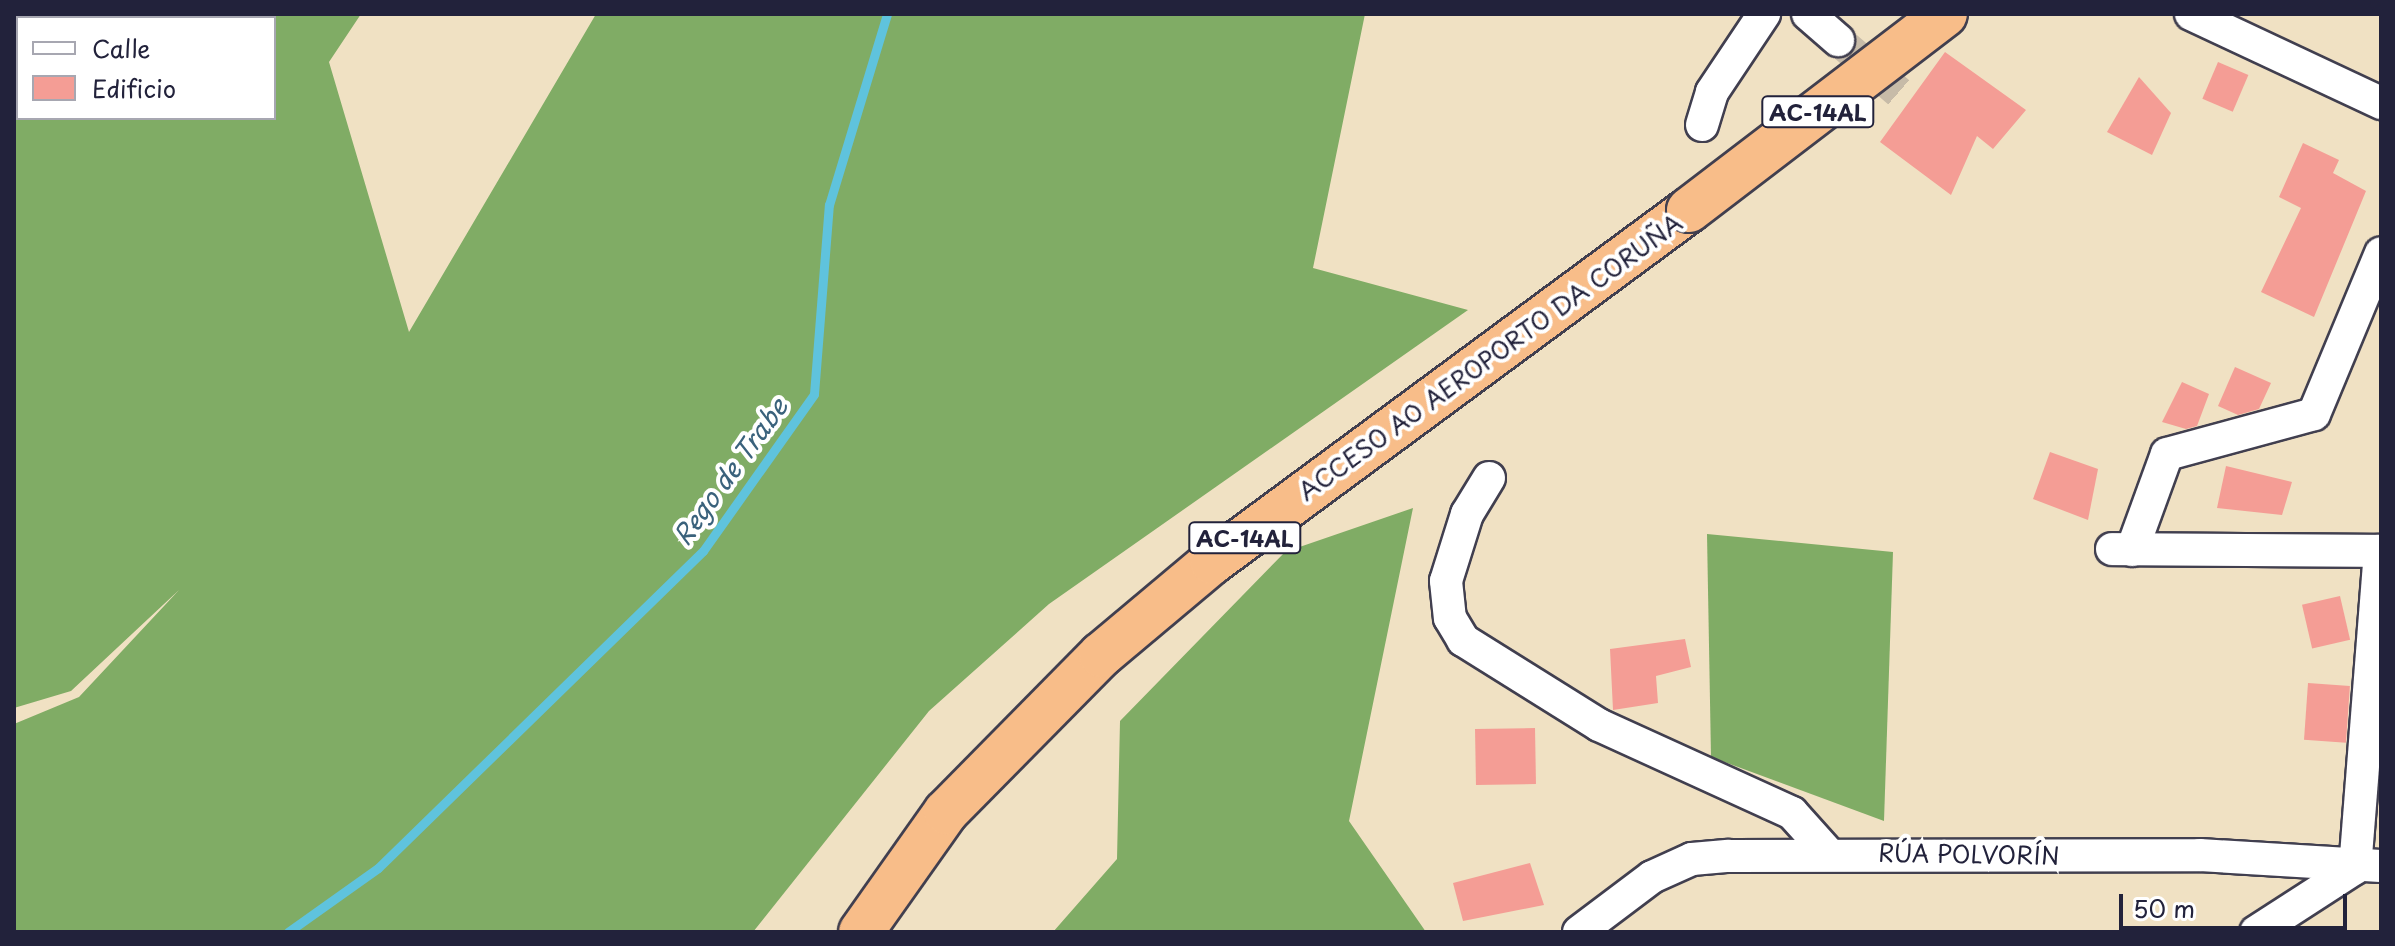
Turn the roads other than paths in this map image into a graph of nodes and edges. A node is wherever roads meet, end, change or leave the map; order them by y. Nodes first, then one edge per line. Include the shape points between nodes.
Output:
1 (1764, 14) edge
2 (1808, 14) edge
3 (1945, 14) edge
4 (2191, 14) edge
5 (1838, 40) tunnel mouth
6 (2381, 103) edge
7 (1702, 125) dead end
8 (2381, 253) edge
9 (1489, 478) dead end
10 (1828, 853) junction
11 (2368, 867) edge
12 (861, 932) edge
13 (1579, 932) edge
14 (2256, 932) edge

1 - 7 street via 1712,92
2 - 5 street
3 - 12 highway, ACCESO AO AEROPORTO DA CORUÑA / AC-14AL, bridge via 1212,562 1101,655 946,812
4 - 6 street
8 - 11 street via 2314,414 2167,454 2122,549 2380,551
9 - 10 street via 1467,514 1446,581 1450,618 1463,640 1599,725 1792,813
10 - 11 street, RÚA POLVORÍN via 2200,855
10 - 13 street, RÚA POLVORÍN via 1692,859 1652,877
11 - 14 street

